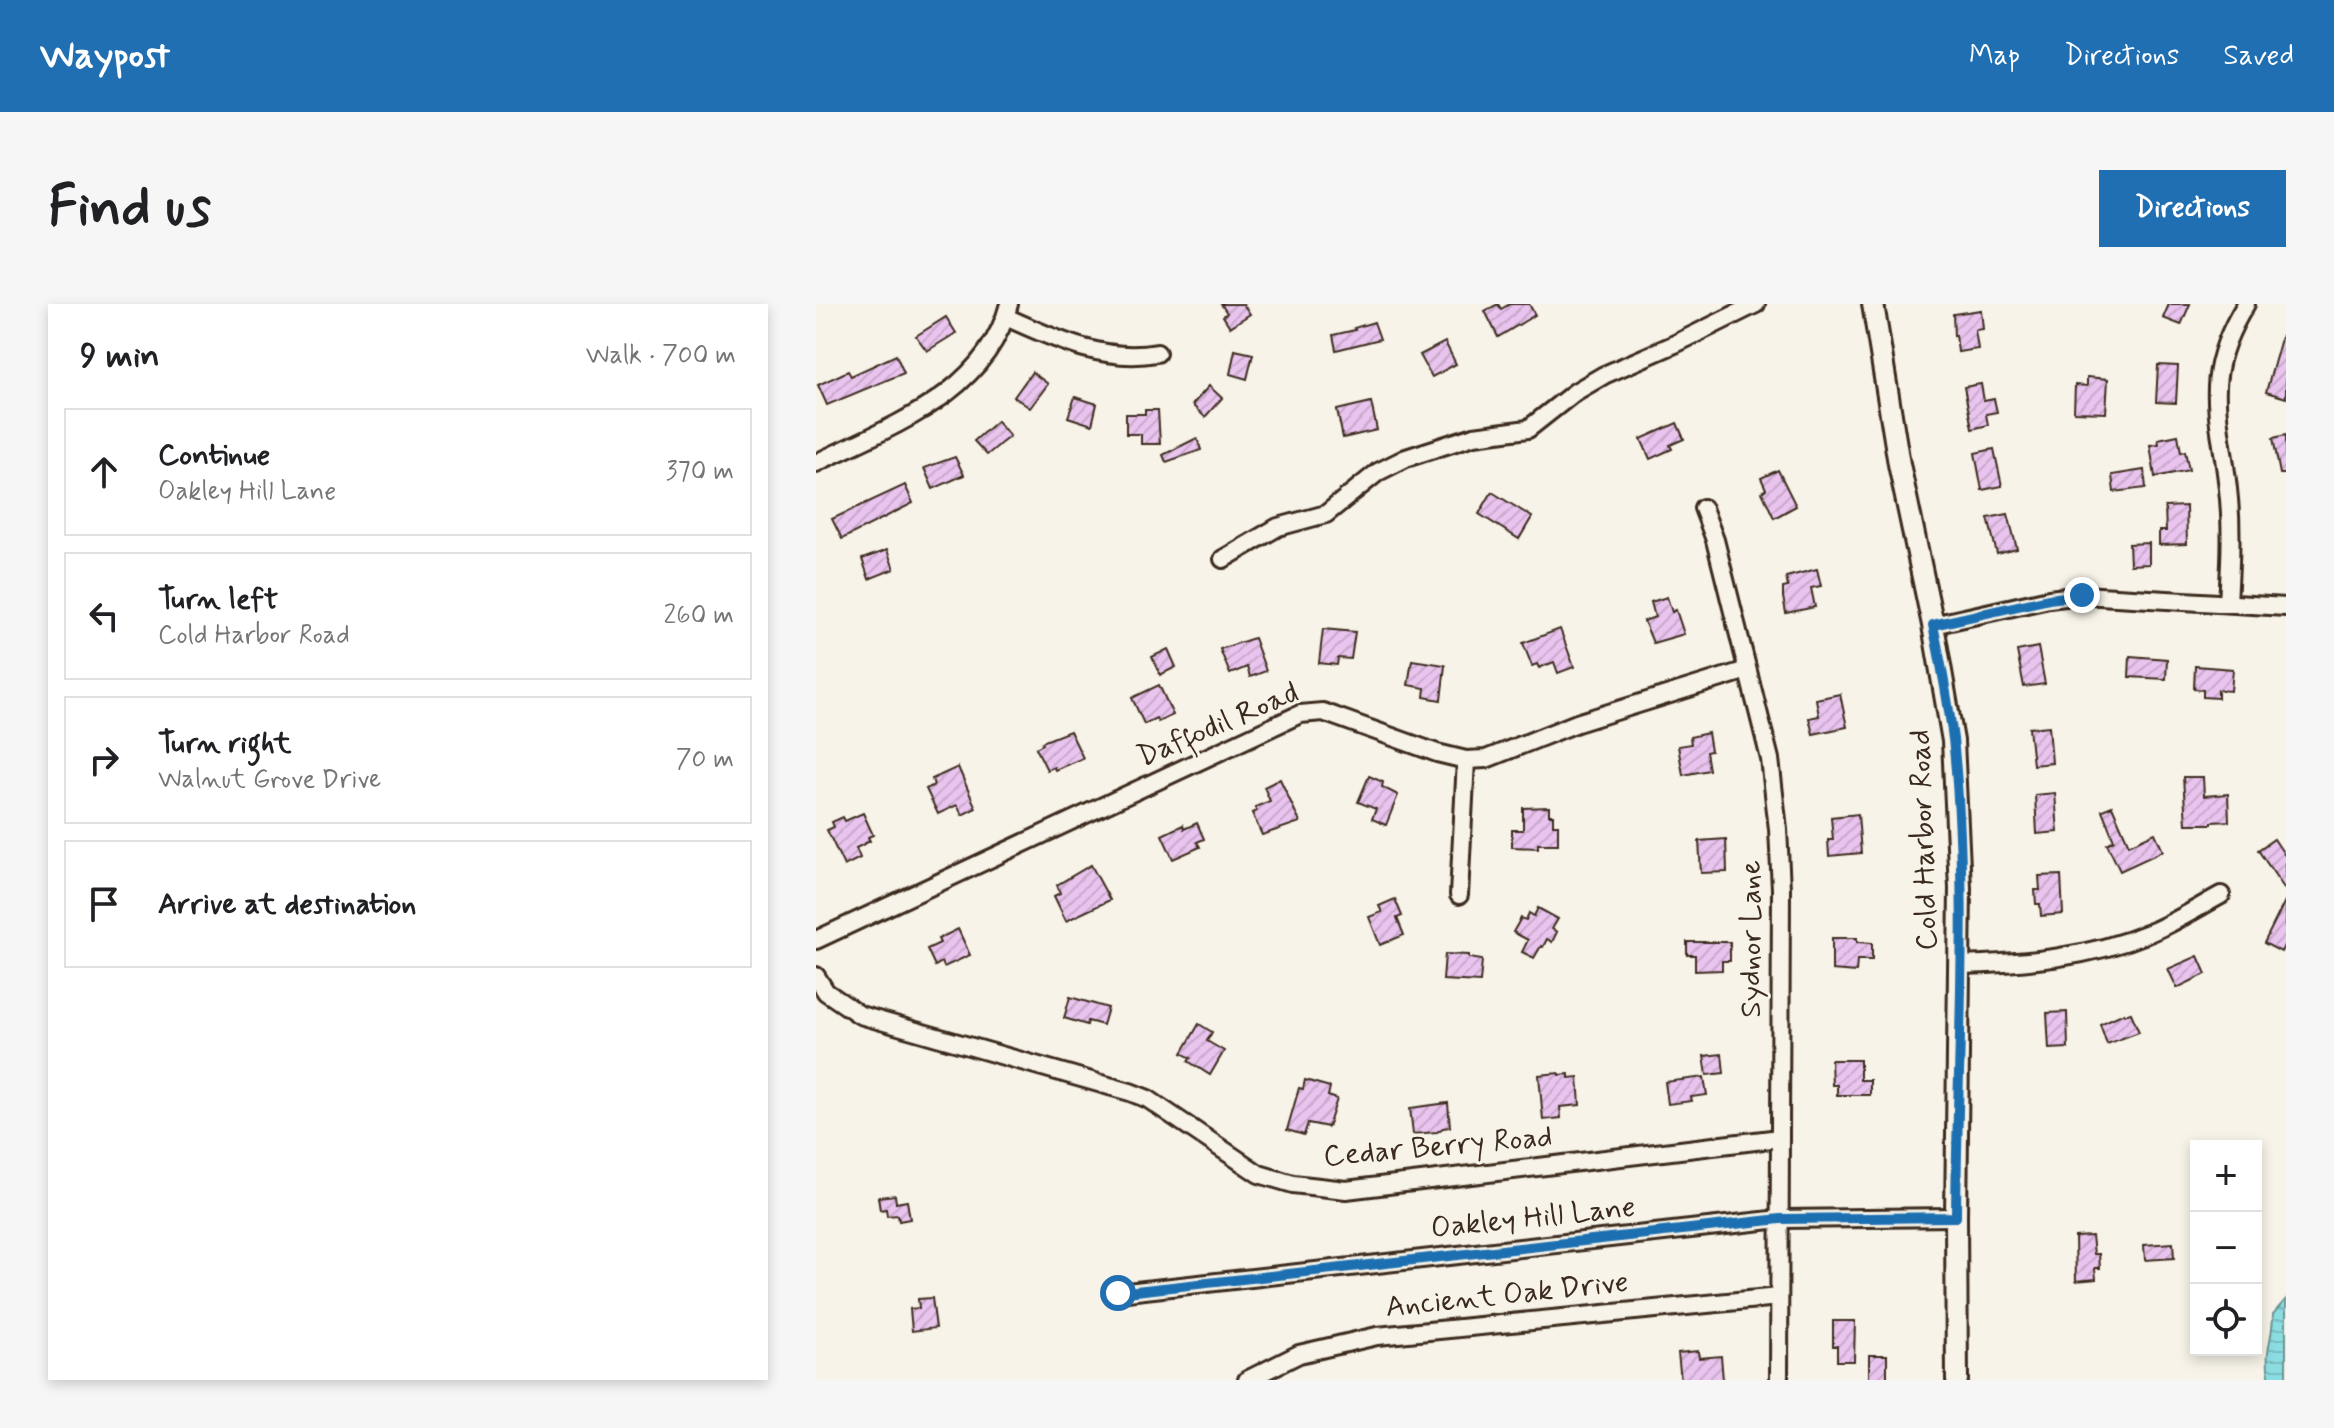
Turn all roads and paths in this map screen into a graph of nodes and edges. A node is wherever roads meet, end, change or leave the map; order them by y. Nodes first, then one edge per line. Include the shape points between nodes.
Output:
1 (1756, 304) edge
2 (1873, 304) edge
3 (2246, 304) edge
4 (1007, 310) edge
5 (1157, 353) dead end
6 (816, 463) edge
7 (1703, 508) dead end
8 (1223, 559) dead end
9 (2228, 603) junction
10 (2286, 607) edge
11 (1933, 625) junction
12 (1747, 670) junction
13 (1466, 760) junction
14 (1459, 895) dead end
15 (2221, 895) dead end
16 (816, 940) edge
17 (1960, 965) junction
18 (816, 976) edge
19 (1780, 1138) junction
20 (1956, 1217) junction
21 (1780, 1219) junction
22 (1118, 1293) dead end
23 (1779, 1297) junction
24 (1247, 1380) edge
25 (1779, 1380) edge
26 (1957, 1380) edge

1 - 8 street via 1604,375 1528,429 1474,436 1406,458 1378,472 1326,514 1278,527
2 - 11 main road, Cold Harbor Road
3 - 9 street via 2224,345 2215,395 2229,501
4 - 5 street via 1074,345 1122,357
4 - 6 street via 981,362 951,392
7 - 12 street, Sydnor Lane
9 - 10 street
9 - 11 street via 2082,595
11 - 17 main road, Cold Harbor Road via 1953,741
12 - 13 street, Daffodil Road via 1577,723 1496,756
12 - 19 street, Sydnor Lane via 1770,759 1778,829
13 - 14 street
13 - 16 street, Daffodil Road via 1323,712 1300,714
15 - 17 street via 2151,932 2077,955
17 - 20 main road, Cold Harbor Road
18 - 19 street, Cedar Berry Road via 826,992 860,1015 1148,1099 1259,1174 1293,1184 1346,1190
19 - 21 street, Sydnor Lane
20 - 21 street, Oakley Hill Lane
20 - 26 main road, Cold Harbor Road
21 - 22 street, Oakley Hill Lane
21 - 23 street, Sydnor Lane
23 - 24 street, Ancient Oak Drive via 1377,1336 1299,1354
23 - 25 street, Sydnor Lane

